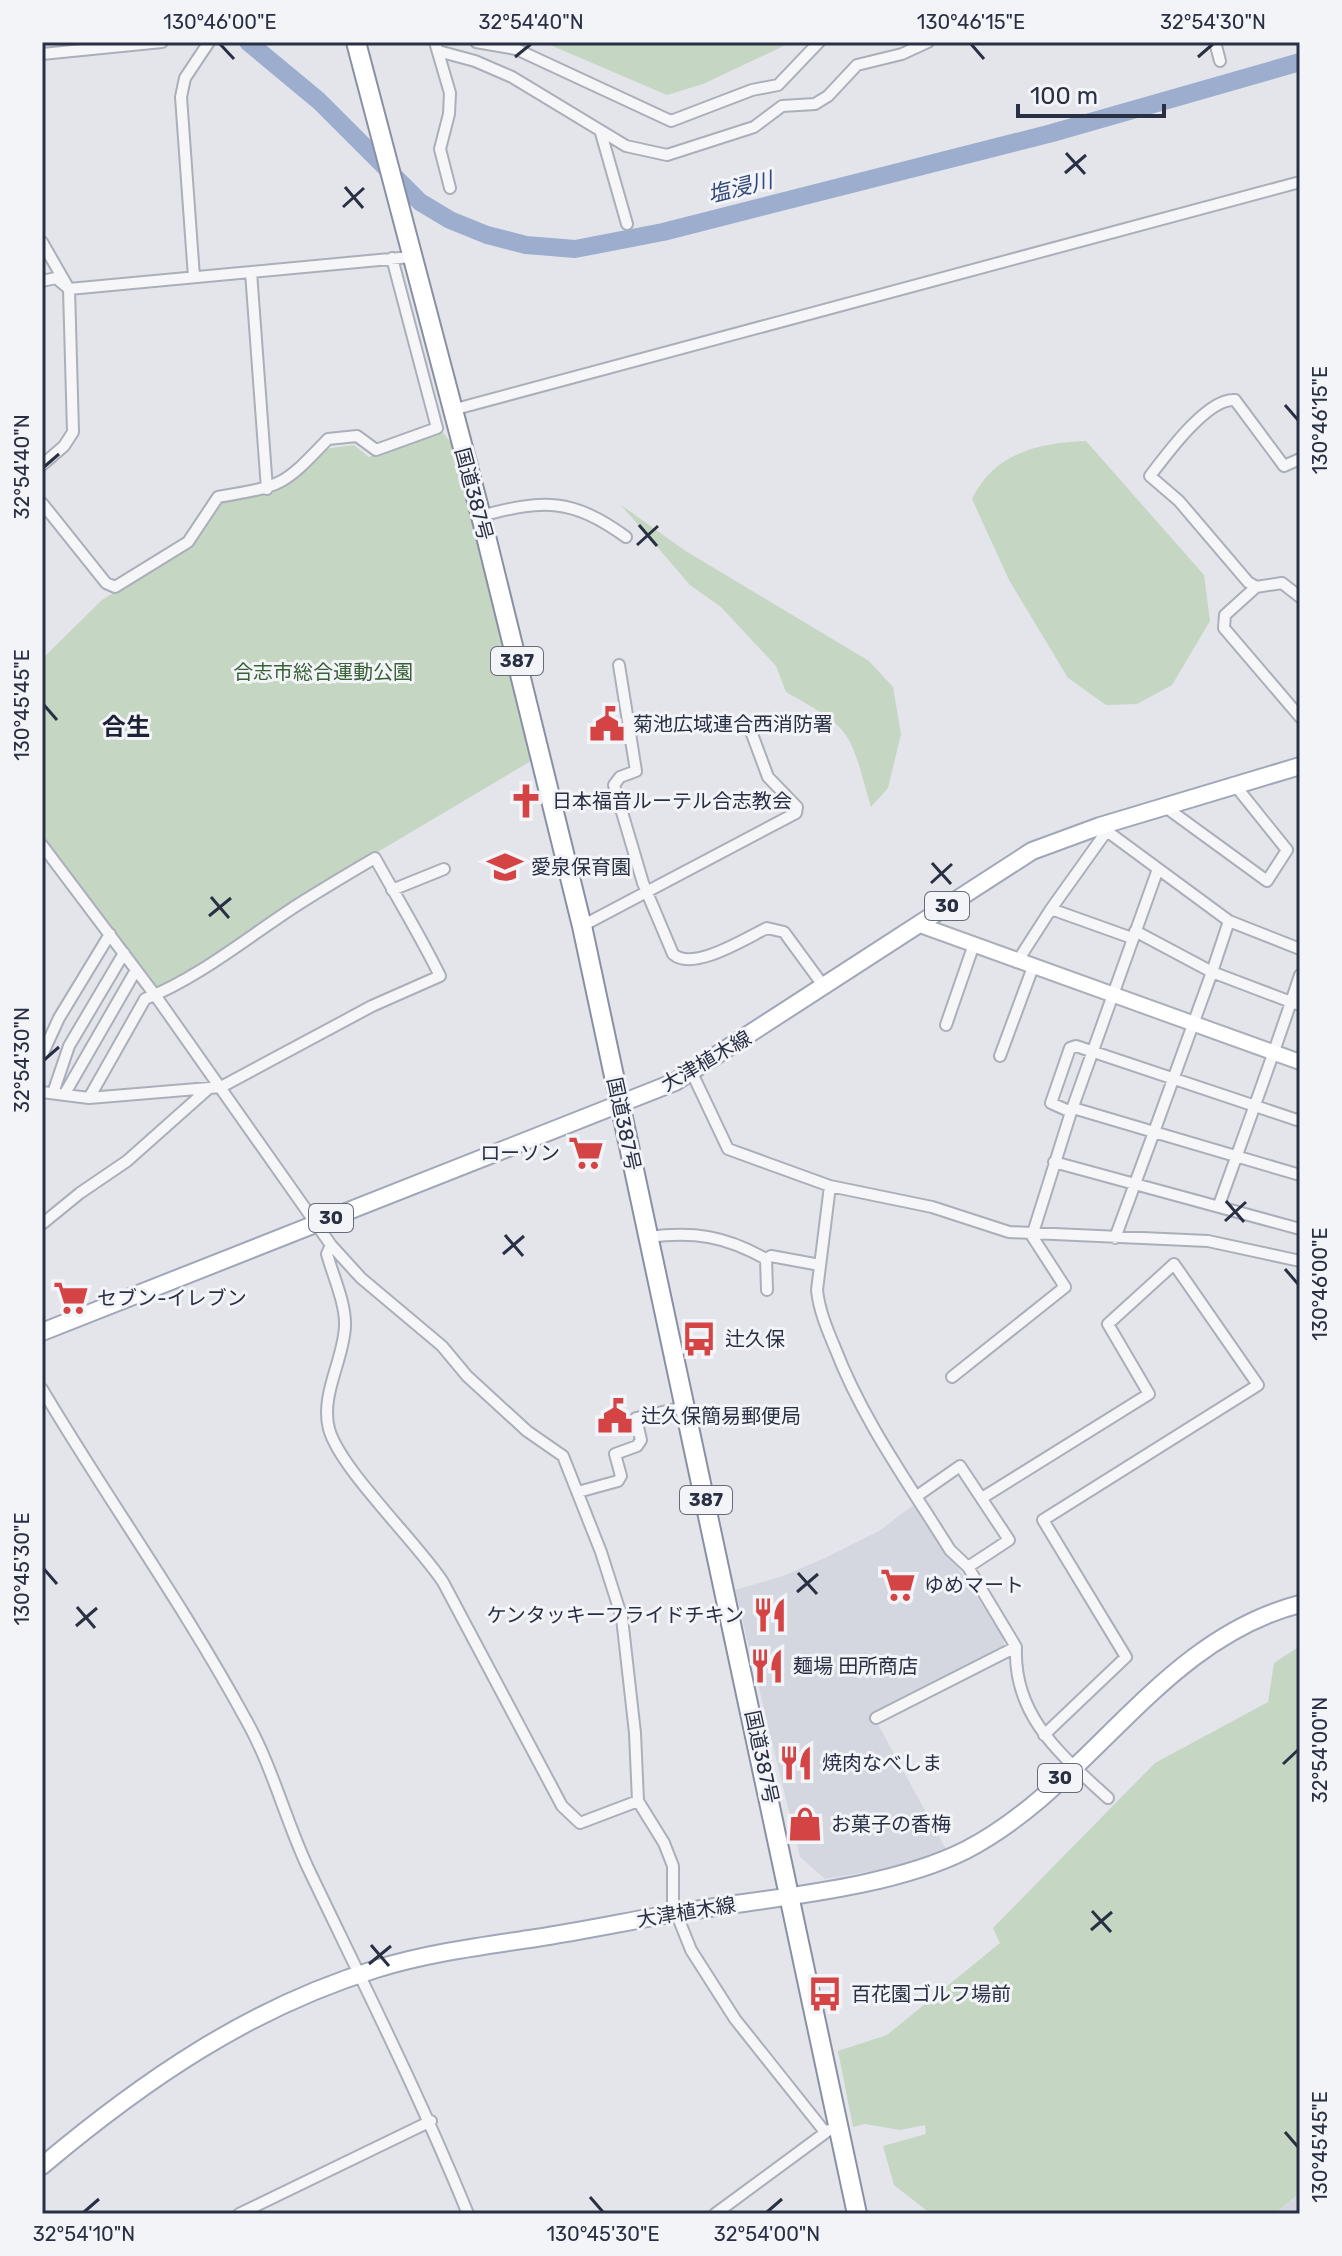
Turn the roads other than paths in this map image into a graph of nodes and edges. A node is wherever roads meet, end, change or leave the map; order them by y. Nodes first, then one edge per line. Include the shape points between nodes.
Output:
1 (162, 42) edge
2 (209, 42) edge
3 (356, 42) edge
4 (476, 42) edge
5 (819, 42) edge
6 (928, 42) edge
7 (1215, 42) edge
8 (436, 46) edge
9 (42, 54) edge
10 (1220, 61) dead end
11 (601, 133) junction
12 (1300, 182) edge
13 (450, 188) dead end
14 (627, 224) dead end
15 (42, 242) edge
16 (411, 257) junction
17 (392, 258) junction
18 (251, 272) junction
19 (194, 277) junction
20 (42, 281) edge
21 (69, 289) junction
22 (452, 410) junction
23 (1300, 459) edge
24 (42, 465) edge
25 (267, 489) junction
26 (42, 503) edge
27 (481, 516) junction
28 (626, 537) dead end
29 (1256, 587) junction
30 (1300, 597) edge
31 (619, 665) dead end
32 (1300, 717) edge
33 (752, 734) dead end
34 (1300, 766) edge
35 (1234, 784) junction
36 (1164, 806) junction
37 (1103, 829) junction
38 (42, 845) edge
39 (1158, 869) junction
40 (444, 872) dead end
41 (394, 893) junction
42 (646, 893) junction
43 (1051, 909) junction
44 (1229, 921) junction
45 (920, 925) junction
46 (582, 926) junction
47 (110, 934) junction
48 (1134, 935) junction
49 (1299, 946) edge
50 (973, 947) junction
51 (124, 953) junction
52 (1017, 962) junction
53 (1033, 967) junction
54 (136, 970) junction
55 (1212, 972) junction
56 (1300, 975) edge
57 (825, 988) junction
58 (155, 995) junction
59 (1112, 995) junction
60 (1296, 1004) edge
61 (1193, 1024) junction
62 (946, 1025) dead end
63 (1274, 1052) junction
64 (1093, 1053) junction
65 (42, 1055) edge
66 (1000, 1056) dead end
67 (1300, 1062) edge
68 (692, 1073) junction
69 (1173, 1080) junction
70 (221, 1087) junction
71 (208, 1089) junction
72 (53, 1093) edge
73 (89, 1098) junction
74 (621, 1105) junction
75 (1254, 1107) junction
76 (1072, 1110) junction
77 (1300, 1121) edge
78 (1154, 1132) junction
79 (1237, 1156) junction
80 (1054, 1162) junction
81 (1300, 1175) edge
82 (1134, 1184) junction
83 (830, 1186) junction
84 (1219, 1205) junction
85 (42, 1224) edge
86 (315, 1224) junction
87 (1300, 1229) edge
88 (1032, 1236) junction
89 (648, 1237) junction
90 (1115, 1238) junction
91 (331, 1245) junction
92 (766, 1259) junction
93 (1300, 1261) edge
94 (820, 1265) junction
95 (767, 1290) dead end
96 (42, 1332) edge
97 (952, 1377) dead end
98 (42, 1389) edge
99 (684, 1407) junction
100 (578, 1492) junction
101 (917, 1496) junction
102 (982, 1498) junction
103 (968, 1567) junction
104 (1300, 1604) edge
105 (1016, 1647) junction
106 (876, 1718) dead end
107 (1044, 1735) junction
108 (1073, 1765) junction
109 (1108, 1798) dead end
110 (638, 1801) junction
111 (792, 1896) junction
112 (676, 1913) junction
113 (361, 1974) junction
114 (431, 2121) junction
115 (832, 2128) junction
116 (42, 2166) edge
117 (239, 2214) edge
118 (468, 2214) edge
119 (715, 2214) edge
120 (857, 2214) edge

1 - 9 street
2 - 19 street via 185,78 181,97
3 - 16 highway, 国道387号 / 387
4 - 5 street via 516,49 671,121 778,85
6 - 11 street via 857,65 815,104 782,106 754,127 685,152 649,153
7 - 10 street
8 - 11 street via 512,77
8 - 13 street via 450,93 440,149
11 - 14 street
12 - 22 street
15 - 21 street
16 - 17 street
16 - 22 highway, 国道387号 / 387
17 - 18 street
17 - 25 street via 437,428 376,450 357,436 328,439 291,477
18 - 19 street
18 - 25 street
19 - 21 street
20 - 21 street via 56,278
21 - 24 street via 73,432
22 - 27 highway, 国道387号 / 387
23 - 29 street via 1284,466 1235,400 1224,399 1150,476
25 - 26 street via 218,497 188,542 115,587 106,583
27 - 28 street via 563,504
27 - 46 highway, 国道387号 / 387
29 - 30 street via 1282,583
29 - 32 street via 1225,615 1224,628
31 - 42 street via 636,771 614,785
33 - 42 street via 768,777 797,807 796,813
34 - 35 main road, 大津植木線 / 30
35 - 36 main road, 大津植木線 / 30
35 - 36 street via 1287,850 1267,881
36 - 37 main road, 大津植木線 / 30
37 - 39 street
37 - 43 street
37 - 45 main road, 大津植木線 / 30 via 1032,851
38 - 47 street
39 - 44 street
39 - 48 street
40 - 41 street
41 - 58 street via 375,858
41 - 70 street via 440,976
42 - 46 street
42 - 57 street via 678,959 697,960 775,928 784,932
43 - 48 street
43 - 52 street
44 - 49 street
44 - 55 street
45 - 50 street
45 - 57 main road, 大津植木線 / 30
46 - 74 highway, 国道387号 / 387
47 - 51 street
47 - 65 street
48 - 55 street
48 - 59 street
50 - 52 street
50 - 62 street
51 - 54 street
51 - 72 street via 69,1046
52 - 53 street
53 - 59 street
53 - 66 street
54 - 58 street
54 - 72 street
55 - 60 street
55 - 61 street
56 - 60 street
57 - 68 main road, 大津植木線 / 30
58 - 70 street
58 - 73 street via 145,999
59 - 61 street
59 - 64 street
60 - 63 street
61 - 63 street
61 - 69 street
63 - 67 street
63 - 75 street
64 - 69 street
64 - 76 street
64 - 76 street via 1070,1048 1051,1103
68 - 74 main road, 大津植木線 / 30
68 - 83 street via 728,1149
69 - 75 street
69 - 78 street
70 - 71 street
70 - 86 street
71 - 73 street
71 - 85 street via 127,1161
72 - 73 street
74 - 86 main road, 大津植木線 / 30
74 - 89 highway, 国道387号 / 387
75 - 77 street
75 - 79 street
76 - 78 street
76 - 80 street
78 - 79 street
78 - 82 street
79 - 81 street
79 - 84 street
80 - 82 street
80 - 88 street
82 - 84 street
82 - 90 street
83 - 88 street via 932,1207
83 - 94 street
84 - 87 street
86 - 91 street
86 - 96 main road, 大津植木線 / 30
88 - 90 street
88 - 97 street via 1065,1287
89 - 92 street via 698,1232
89 - 99 highway, 国道387号 / 387
90 - 93 street via 1208,1241
91 - 100 street via 527,1431 563,1456
91 - 110 street via 327,1254 346,1325 328,1427 340,1453 443,1582 562,1806 580,1823
92 - 94 street
92 - 95 street
94 - 101 street via 818,1304 857,1402
98 - 113 street via 187,1615 247,1720 307,1865
99 - 100 street via 636,1418 641,1440 615,1454 618,1481
99 - 111 highway, 国道387号 / 387
100 - 110 street via 622,1618
101 - 102 street via 960,1466
101 - 103 street via 950,1550
102 - 103 street via 1009,1540
102 - 107 street via 1149,1394 1108,1324 1174,1264 1258,1385 1043,1520 1126,1657
103 - 105 street
104 - 108 main road, 大津植木線 / 30 via 1253,1621 1203,1650
105 - 106 street
105 - 107 street via 1022,1698
107 - 108 street
108 - 109 street
108 - 111 main road, 大津植木線 / 30 via 1016,1817 966,1850 914,1871
110 - 112 street via 673,1866
111 - 112 main road, 大津植木線 / 30
111 - 115 highway, 国道387号 / 387
112 - 113 main road, 大津植木線 / 30 via 427,1956
112 - 115 street via 691,1950 735,2019
113 - 114 street
113 - 116 main road, 大津植木線 / 30 via 227,2033 141,2087
114 - 117 street
114 - 118 street
115 - 119 street
115 - 120 highway, 国道387号 / 387

